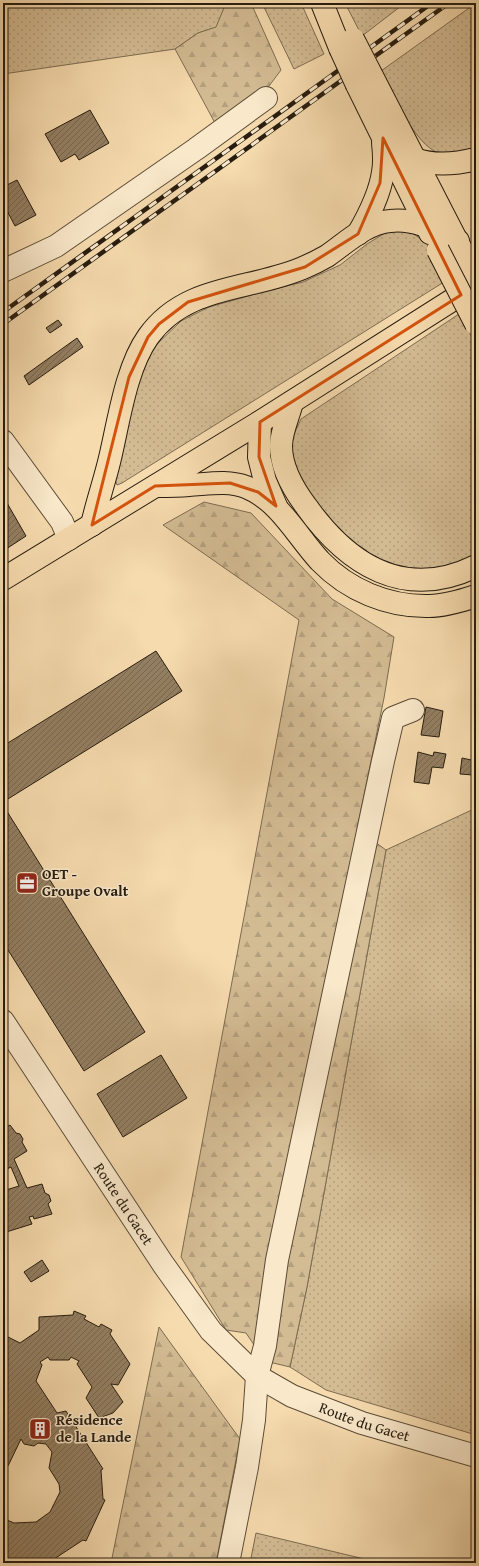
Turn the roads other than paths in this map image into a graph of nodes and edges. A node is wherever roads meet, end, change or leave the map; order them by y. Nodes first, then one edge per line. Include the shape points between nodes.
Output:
1 (322, 3) edge
2 (331, 3) edge
3 (346, 44) junction
4 (365, 81) junction
5 (266, 98) dead end
6 (384, 138) junction
7 (476, 159) edge
8 (414, 160) junction
9 (426, 225) junction
10 (358, 234) junction
11 (458, 241) junction
12 (3, 271) edge
13 (476, 278) edge
14 (476, 285) edge
15 (476, 324) edge
16 (292, 402) junction
17 (260, 422) junction
18 (3, 441) edge
19 (155, 486) junction
20 (276, 506) junction
21 (92, 525) junction
22 (69, 539) junction
23 (476, 566) edge
24 (3, 579) edge
25 (476, 596) edge
26 (413, 710) dead end
27 (3, 1021) edge
28 (257, 1376) junction
29 (476, 1456) edge
30 (228, 1563) edge

1 - 3 main road
2 - 3 main road
3 - 4 main road, bridge
4 - 6 main road
4 - 8 main road
5 - 12 street via 56,246
6 - 9 main road
6 - 10 main road via 383,172 369,214
7 - 8 main road via 445,164
8 - 11 main road
9 - 10 main road via 402,220 380,222
9 - 11 main road
9 - 15 main road, bridge
10 - 21 main road via 305,267 202,296 159,324 137,355
11 - 13 main road
14 - 16 main road
16 - 17 main road
16 - 23 main road via 281,445 283,460 299,497 334,540 370,568 406,579 428,580 445,577
17 - 19 main road
17 - 20 main road via 259,457 265,481
18 - 22 street via 62,522
19 - 20 main road via 230,483 258,492
19 - 21 main road
20 - 25 main road via 320,561 338,576 374,597 411,606 430,606
21 - 22 main road
22 - 24 main road
26 - 28 street via 392,718 278,1252 266,1346
27 - 28 street, Route du Gacet via 211,1331
28 - 29 street, Route du Gacet via 292,1396 362,1423
28 - 30 street via 247,1467

